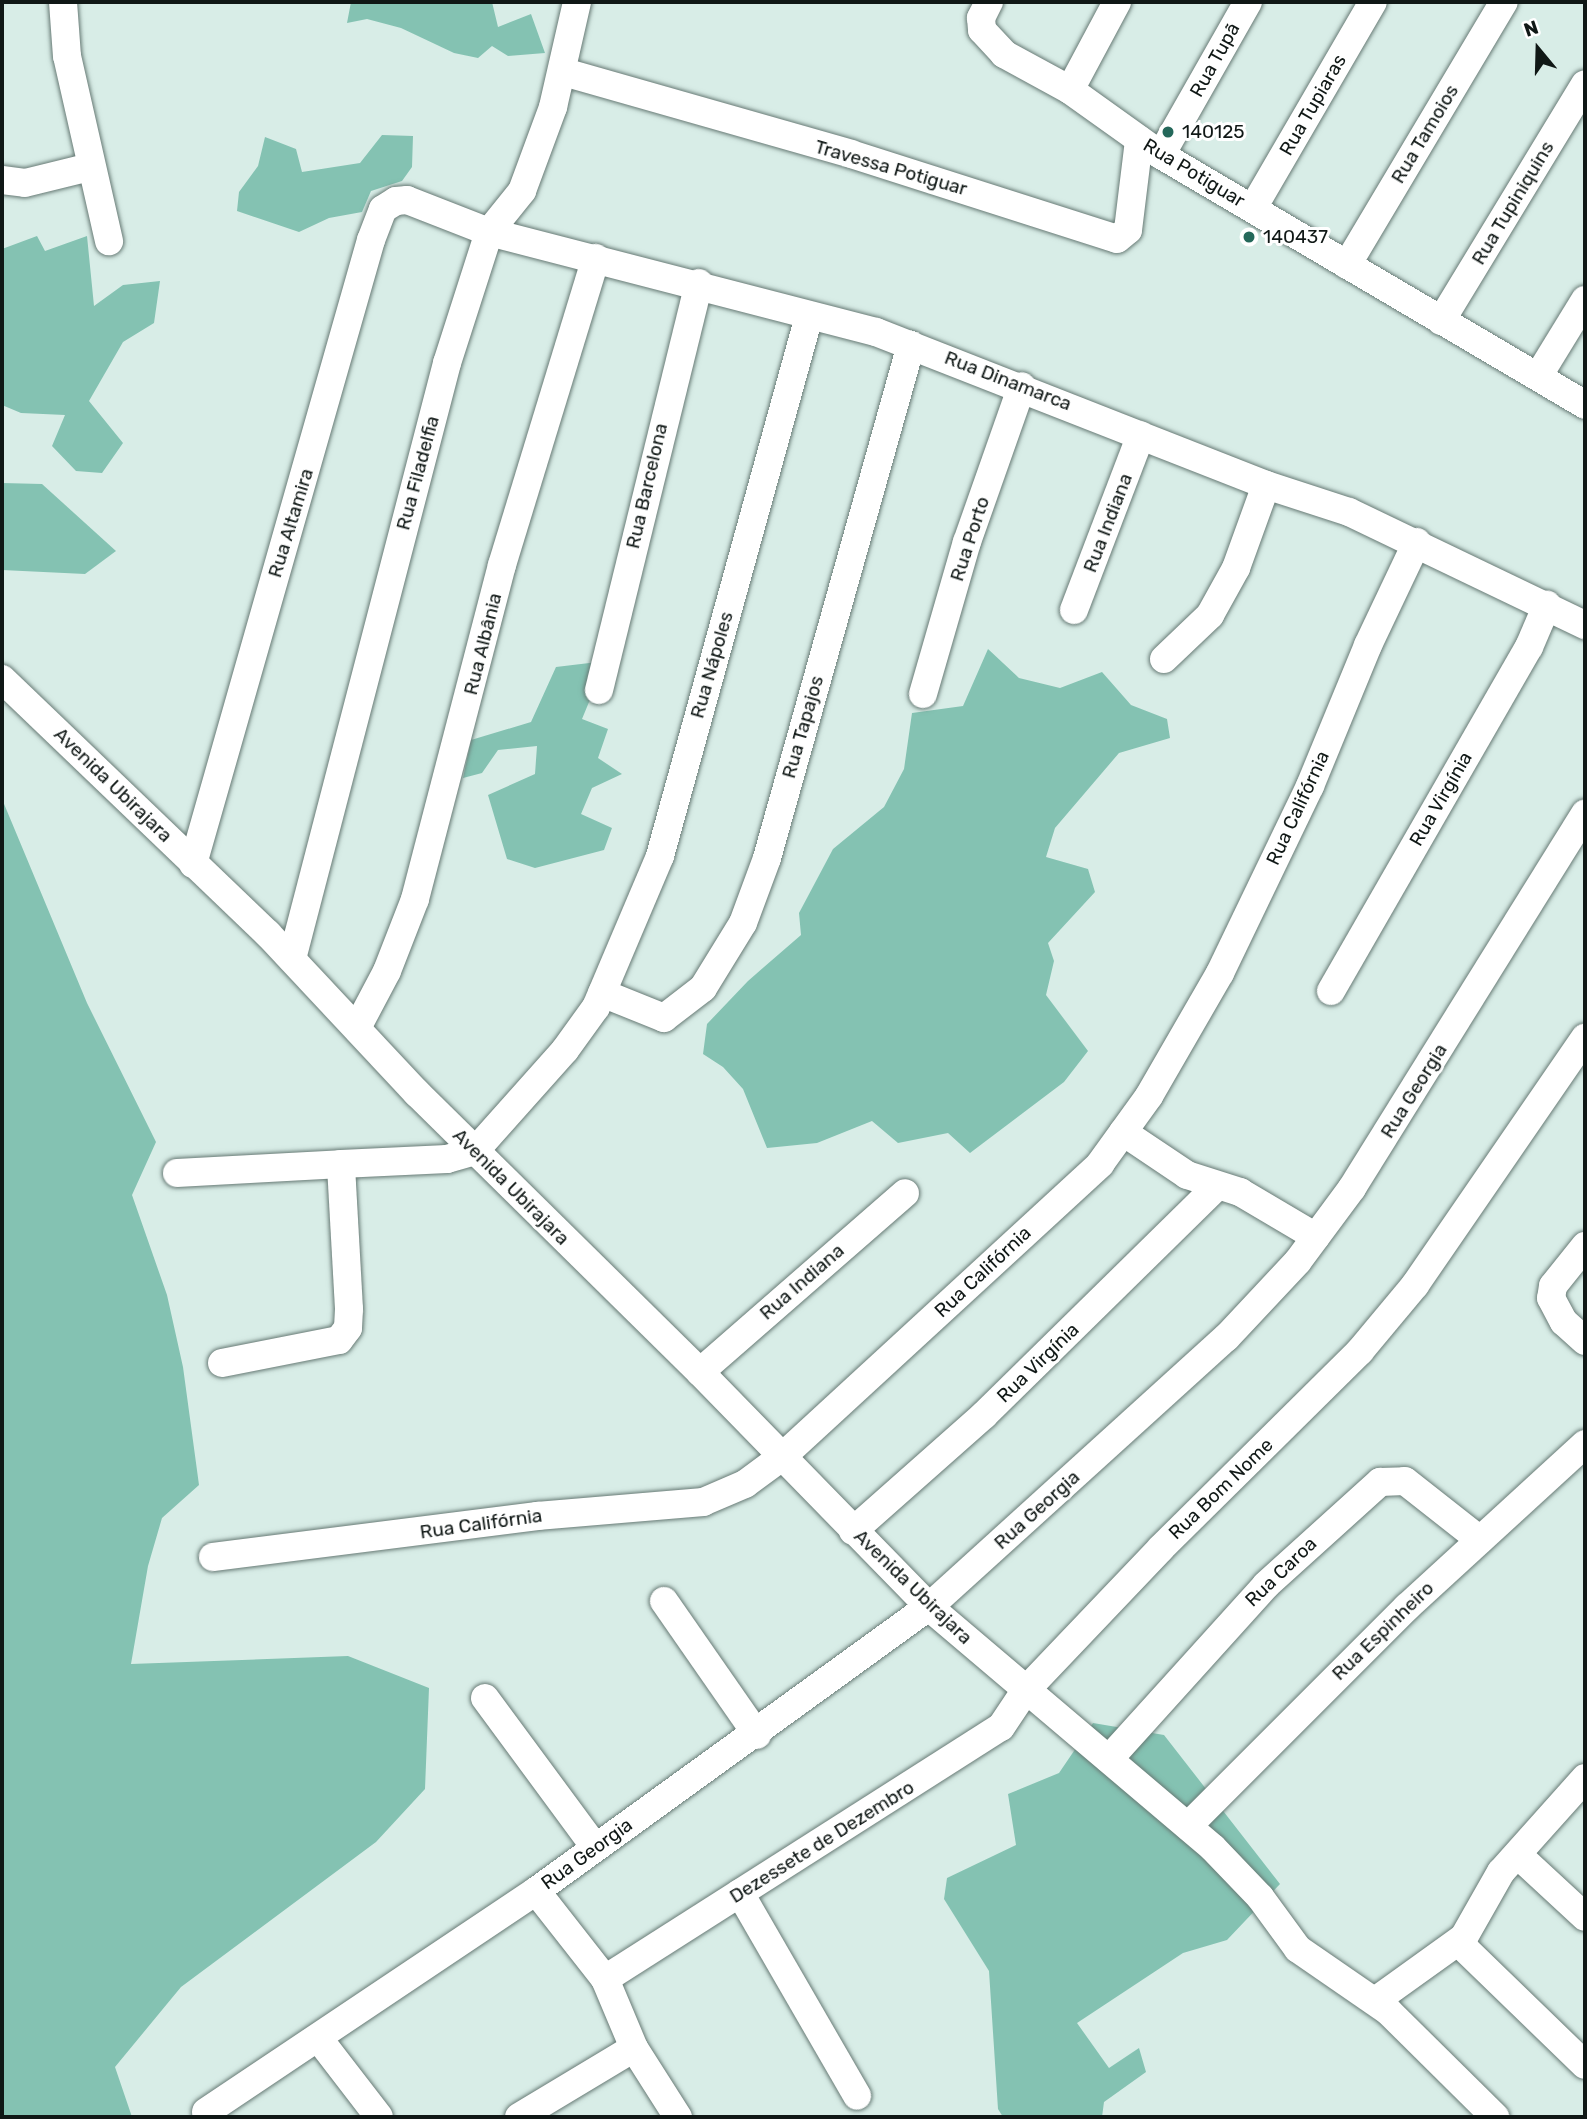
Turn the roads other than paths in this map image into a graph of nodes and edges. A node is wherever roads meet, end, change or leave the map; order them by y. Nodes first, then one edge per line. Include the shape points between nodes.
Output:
1 (63, 2) edge
2 (577, 2) edge
3 (989, 2) edge
4 (1117, 2) edge
5 (1248, 2) edge
6 (1373, 2) edge
7 (1504, 2) edge
8 (564, 72) junction
9 (1585, 84) edge
10 (1070, 90) junction
11 (1150, 148) junction
12 (90, 167) junction
13 (2, 180) edge
14 (407, 200) joint
15 (1253, 208) junction
16 (489, 232) junction
17 (109, 241) dead end
18 (596, 258) junction
19 (1347, 265) junction
20 (699, 283) junction
21 (1585, 300) edge
22 (809, 316) junction
23 (1441, 321) junction
24 (911, 345) junction
25 (1539, 375) junction
26 (1022, 386) junction
27 (1585, 405) edge
28 (1140, 435) junction
29 (1266, 485) junction
30 (1417, 542) junction
31 (1547, 605) junction
32 (1074, 610) dead end
33 (1585, 625) edge
34 (1164, 659) dead end
35 (2, 679) edge
36 (599, 690) dead end
37 (922, 694) dead end
38 (1585, 814) edge
39 (193, 864) junction
40 (292, 959) junction
41 (1331, 991) dead end
42 (599, 1000) junction
43 (358, 1026) junction
44 (1585, 1038) edge
45 (1123, 1132) junction
46 (475, 1151) junction
47 (341, 1164) junction
48 (177, 1173) dead end
49 (1216, 1187) junction
50 (905, 1193) dead end
51 (1315, 1237) junction
52 (1578, 1254) edge
53 (1585, 1340) edge
54 (222, 1363) dead end
55 (700, 1372) junction
56 (1585, 1444) edge
57 (783, 1456) junction
58 (853, 1531) junction
59 (1480, 1539) junction
60 (213, 1557) dead end
61 (664, 1601) dead end
62 (929, 1607) junction
63 (1025, 1691) junction
64 (485, 1698) dead end
65 (757, 1735) junction
66 (1109, 1759) junction
67 (1585, 1778) edge
68 (1188, 1826) junction
69 (594, 1847) junction
70 (1517, 1855) junction
71 (536, 1891) junction
72 (740, 1893) junction
73 (1585, 1917) edge
74 (1459, 1942) junction
75 (605, 1979) junction
76 (1375, 2001) junction
77 (319, 2039) junction
78 (634, 2049) junction
79 (1585, 2065) edge
80 (857, 2095) dead end
81 (206, 2112) dead end
82 (379, 2117) edge
83 (519, 2117) edge
84 (678, 2117) edge
85 (1495, 2117) edge

1 - 12 street via 67,56
2 - 8 street, Rua Filadelfia
3 - 10 street, Rua Potiguar via 981,18 988,41
4 - 10 street
5 - 11 street, Rua Tupã
6 - 15 street, Rua Tupiaras
7 - 19 street, Rua Tamoios
8 - 11 street, Travessa Potiguar via 851,154 1117,239 1128,230
8 - 16 street, Rua Filadelfia via 522,191
9 - 23 street, Rua Tupiniquins
10 - 11 street, Rua Potiguar
11 - 15 street, Rua Potiguar
12 - 13 street via 25,183
12 - 17 street
14 - 16 street, Rua Dinamarca
14 - 39 street, Rua Altamira via 383,209 372,240
15 - 19 street, Rua Potiguar
16 - 18 street, Rua Dinamarca
16 - 40 street, Rua Filadelfia via 447,363
18 - 20 street, Rua Dinamarca
18 - 43 street, Rua Albânia via 502,565 415,899 387,971
19 - 23 street, Rua Potiguar
20 - 22 street, Rua Dinamarca
20 - 36 street, Rua Barcelona
21 - 25 street
22 - 24 street, Rua Dinamarca
22 - 42 street, Rua Nápoles via 660,856
23 - 25 street, Rua Potiguar
24 - 26 street, Rua Dinamarca
24 - 42 street, Rua Tapajos via 768,858 743,923 703,988 664,1018
25 - 27 street, Rua Potiguar
26 - 28 street, Rua Dinamarca
26 - 37 street, Rua Porto via 967,542
28 - 29 street, Rua Dinamarca
28 - 32 street, Rua Indiana
29 - 30 street, Rua Dinamarca via 1318,499
29 - 34 street via 1236,568 1210,615
30 - 31 street, Rua Dinamarca
30 - 45 street, Rua Califórnia via 1368,645 1310,786 1220,973
31 - 33 street, Rua Dinamarca
31 - 41 street, Rua Virgínia via 1529,647
35 - 39 street, Avenida Ubirajara
38 - 51 street, Rua Georgia via 1352,1188
39 - 40 street, Avenida Ubirajara
40 - 43 street, Avenida Ubirajara
42 - 46 street, Rua Nápoles via 565,1050
43 - 46 street, Avenida Ubirajara
44 - 63 street, Rua Bom Nome via 1415,1285 1314,1401 1161,1548
45 - 49 street via 1167,1164
45 - 57 street, Rua Califórnia via 1100,1164
46 - 47 street via 447,1159
46 - 55 street, Avenida Ubirajara
47 - 48 street
47 - 54 street via 348,1328 338,1340 306,1350
49 - 51 street via 1265,1204
49 - 58 street, Rua Virgínia via 984,1415
50 - 55 street, Rua Indiana
51 - 62 street, Rua Georgia via 1226,1338
52 - 53 street via 1553,1286 1551,1298 1564,1322
55 - 57 street, Avenida Ubirajara
56 - 59 street, Rua Espinheiro
57 - 58 street, Avenida Ubirajara
57 - 60 street, Rua Califórnia via 745,1484 703,1502 537,1516
58 - 62 street, Avenida Ubirajara
59 - 66 street, Rua Caroa via 1405,1481 1380,1482 1266,1585
59 - 68 street, Rua Espinheiro
61 - 65 street
62 - 63 street, Avenida Ubirajara
62 - 65 street, Rua Georgia
63 - 66 street, Avenida Ubirajara
63 - 72 street, Dezessete de Dezembro via 1001,1727
64 - 69 street
65 - 69 street, Rua Georgia
66 - 68 street, Avenida Ubirajara
67 - 70 street
68 - 76 street, Avenida Ubirajara via 1260,1897 1298,1949
69 - 71 street, Rua Georgia
70 - 73 street
70 - 74 street via 1487,1891
71 - 75 street
71 - 77 street, Rua Georgia
72 - 75 street, Dezessete de Dezembro
72 - 80 street
74 - 76 street via 1393,1984
74 - 79 street
75 - 78 street
76 - 85 street, Avenida Ubirajara
77 - 81 street, Rua Georgia
77 - 82 street
78 - 83 street
78 - 84 street

